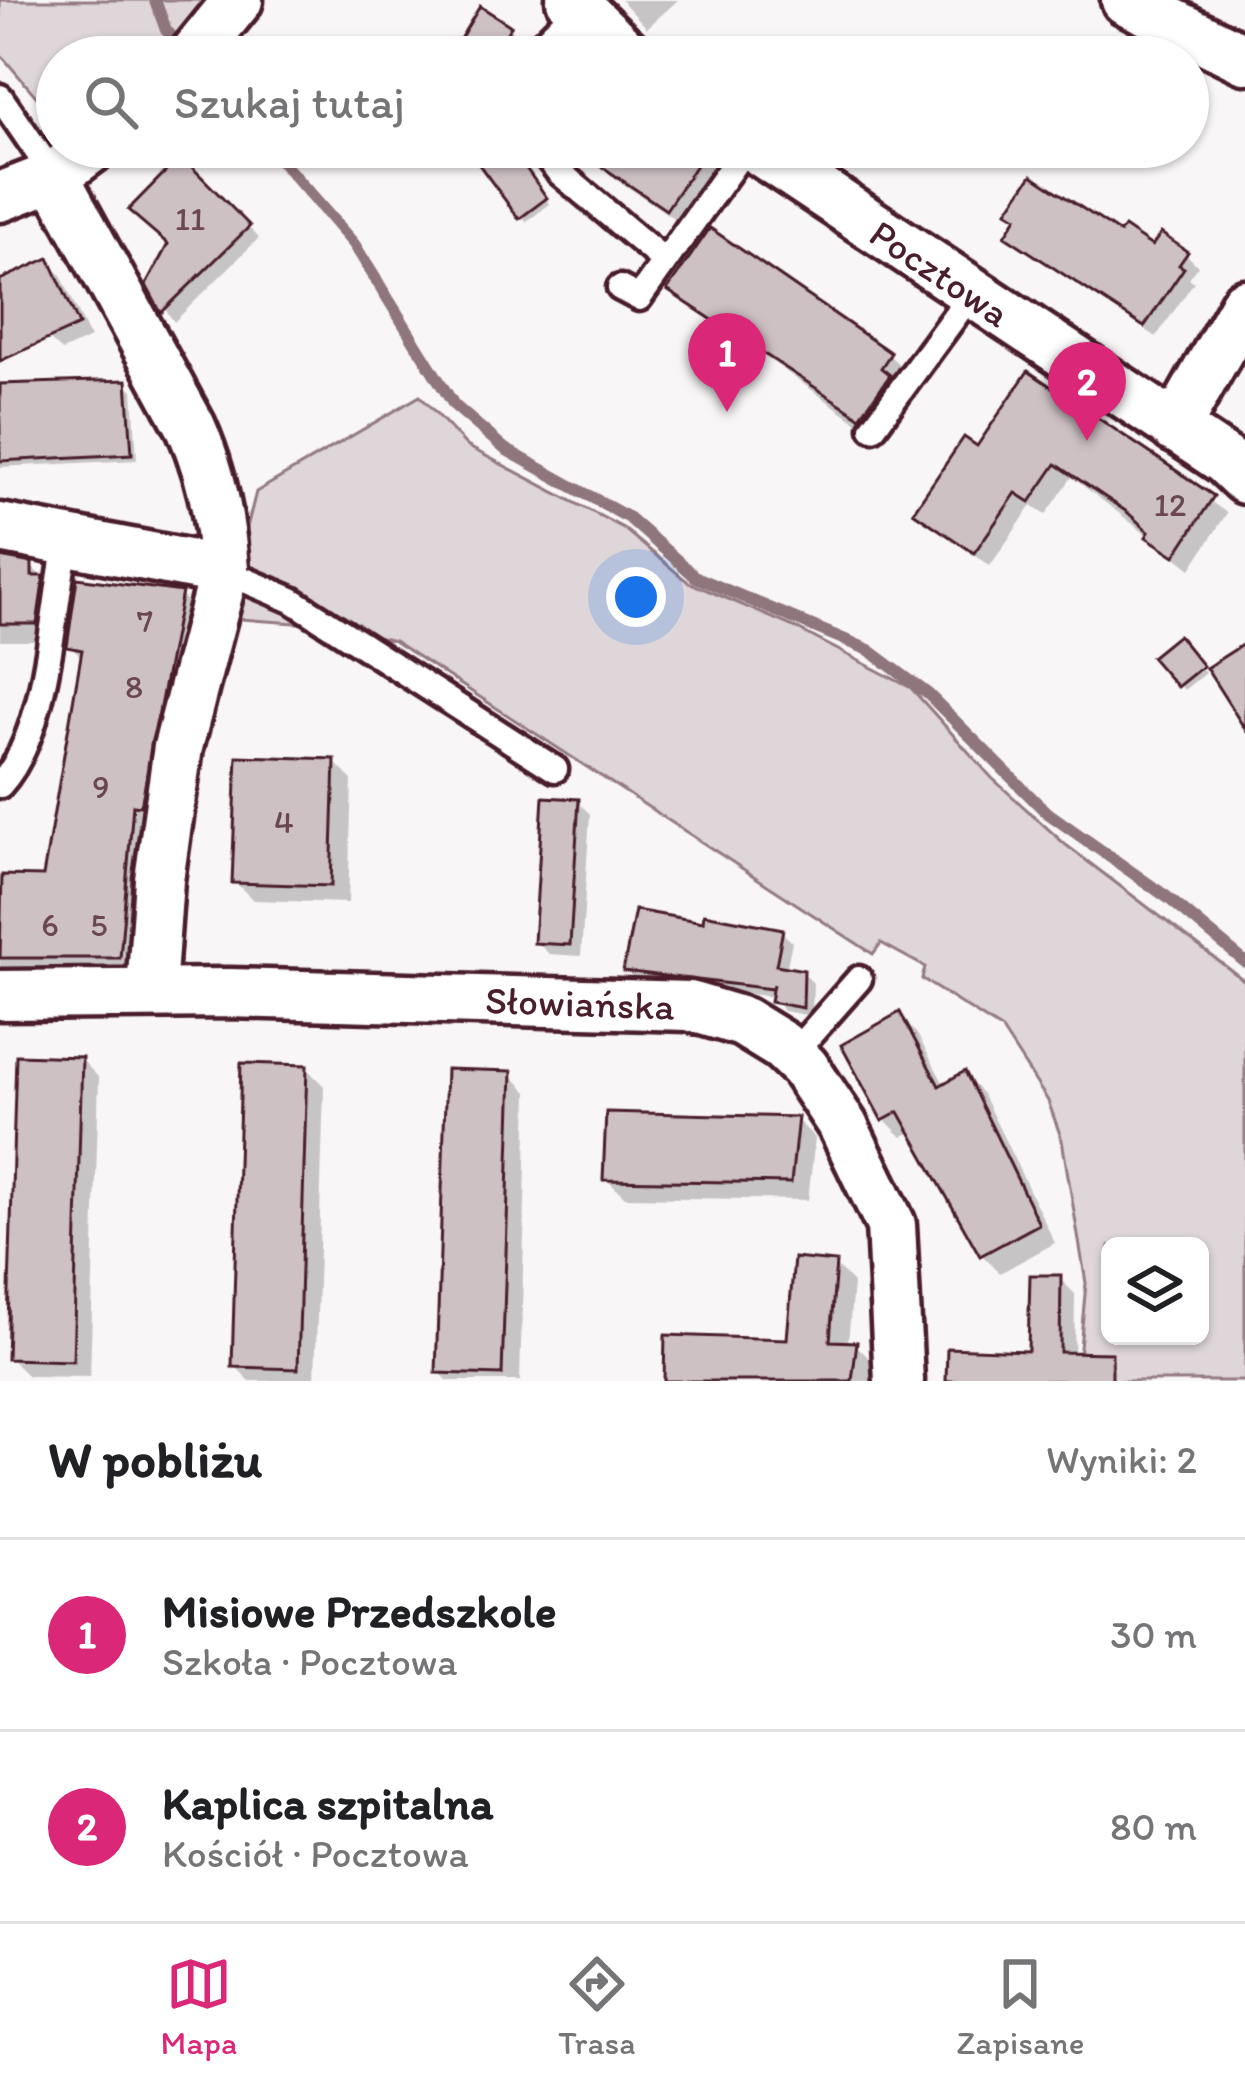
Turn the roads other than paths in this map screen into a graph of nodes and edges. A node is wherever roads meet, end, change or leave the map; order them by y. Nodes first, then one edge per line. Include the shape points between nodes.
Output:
1 (1126, 0) edge
2 (575, 4) edge
3 (547, 36) edge
4 (608, 36) edge
5 (1199, 36) edge
6 (1209, 41) edge
7 (1245, 59) edge
8 (0, 97) edge
9 (36, 150) edge
10 (49, 168) edge
11 (65, 168) edge
12 (556, 168) edge
13 (735, 168) edge
14 (782, 168) edge
15 (54, 176) junction
16 (0, 196) edge
17 (655, 253) dead end
18 (620, 288) dead end
19 (971, 294) junction
20 (1245, 304) edge
21 (873, 428) dead end
22 (1175, 428) junction
23 (1245, 479) edge
24 (0, 528) edge
25 (68, 539) junction
26 (224, 571) junction
27 (556, 769) dead end
28 (0, 785) edge
29 (860, 979) dead end
30 (151, 992) junction
31 (0, 995) edge
32 (792, 1055) junction
33 (899, 1381) edge

1 - 5 street
2 - 3 lane
2 - 4 street
6 - 7 street
8 - 9 lane
10 - 15 lane
11 - 15 street
12 - 17 lane
13 - 18 lane via 639,298
14 - 19 street, Pocztowa
15 - 16 street
15 - 26 street via 202,451
19 - 21 lane
19 - 22 street, Pocztowa
20 - 22 street
22 - 23 street, Pocztowa
24 - 25 street
25 - 26 street
25 - 28 lane via 31,728 21,763
26 - 27 lane via 292,600
26 - 30 street via 178,747
29 - 32 lane
30 - 31 street, Słowiańska
30 - 32 street, Słowiańska via 689,1006 760,1030
32 - 33 street, Słowiańska via 843,1126 891,1225

